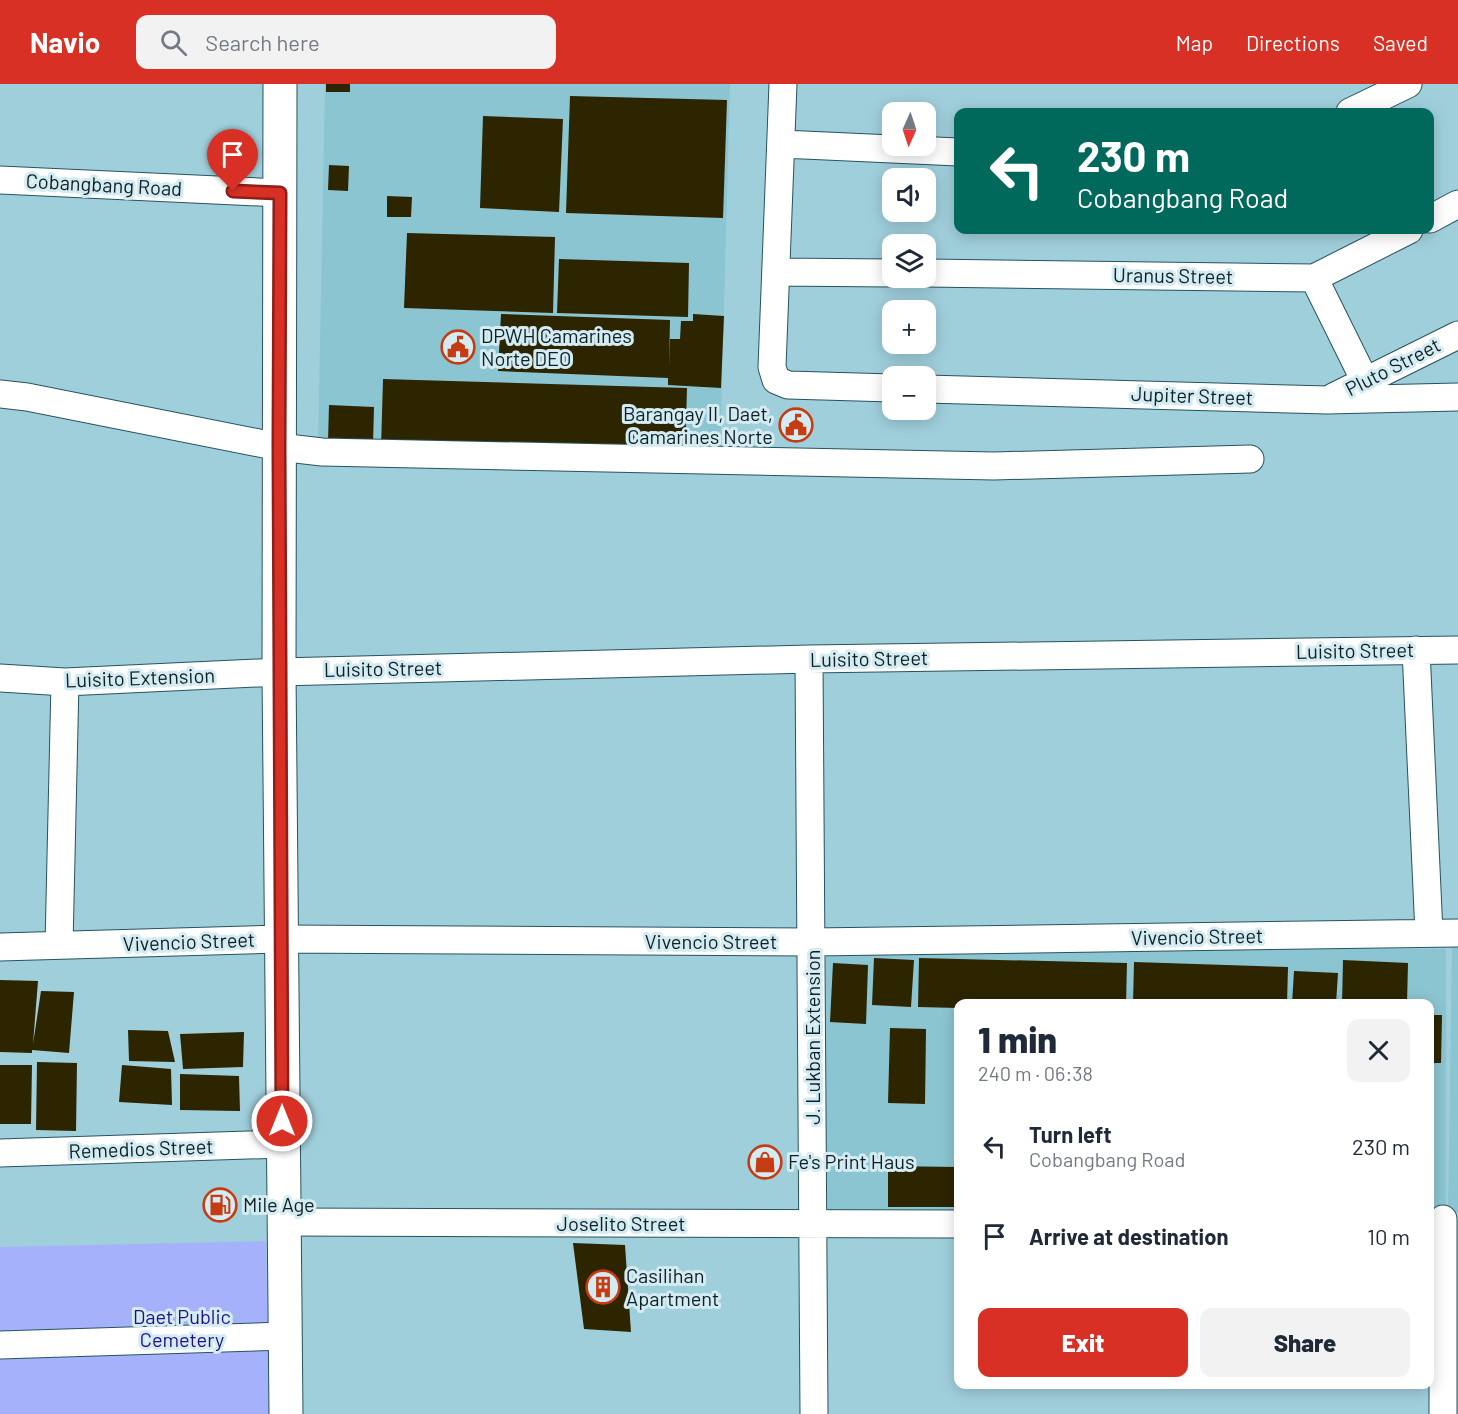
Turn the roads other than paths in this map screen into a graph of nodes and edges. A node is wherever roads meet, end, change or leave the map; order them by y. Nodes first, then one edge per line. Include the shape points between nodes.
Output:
1 (280, 84) edge
2 (783, 84) edge
3 (1408, 84) edge
4 (1358, 108) edge
5 (782, 144) junction
6 (954, 152) edge
7 (0, 180) edge
8 (280, 193) junction
9 (1458, 204) edge
10 (1434, 217) edge
11 (1401, 234) edge
12 (778, 272) junction
13 (882, 273) edge
14 (936, 273) edge
15 (1314, 278) junction
16 (1458, 335) edge
17 (1365, 381) junction
18 (882, 388) edge
19 (936, 389) edge
20 (0, 394) edge
21 (1458, 397) edge
22 (1327, 400) junction
23 (279, 447) junction
24 (1250, 459) dead end
25 (1416, 650) junction
26 (1458, 650) edge
27 (809, 659) junction
28 (279, 672) junction
29 (0, 678) edge
30 (65, 682) junction
31 (1429, 933) junction
32 (1458, 933) edge
33 (281, 939) junction
34 (812, 942) junction
35 (59, 945) junction
36 (0, 947) edge
37 (282, 1144) junction
38 (0, 1153) edge
39 (1443, 1219) edge
40 (284, 1222) junction
41 (954, 1224) edge
42 (814, 1225) junction
43 (286, 1336) junction
44 (0, 1345) edge
45 (286, 1414) edge
46 (814, 1414) edge
47 (1443, 1414) edge

1 - 8 main road
2 - 5 street
3 - 4 street
5 - 6 street
5 - 12 street
7 - 8 street, Cobangbang Road
8 - 23 main road
9 - 10 street
11 - 15 street, Uranus Street
12 - 13 street
12 - 18 street via 772,367 776,380 788,385
14 - 15 street, Uranus Street
15 - 17 street
16 - 17 street, Pluto Street
17 - 22 street, Pluto Street
19 - 22 street, Jupiter Street
20 - 23 street
21 - 22 street, Jupiter Street
23 - 24 street via 469,457 994,466
23 - 28 main road
25 - 26 street, Luisito Street
25 - 27 street, Luisito Street
25 - 31 street
27 - 28 street, Luisito Street
27 - 34 street, J. Lukban Extension
28 - 30 street, Luisito Extension
28 - 33 main road
29 - 30 street, Luisito Extension
30 - 35 street
31 - 32 street, Vivencio Street
31 - 34 street, Vivencio Street
33 - 34 street, Vivencio Street
33 - 35 street, Vivencio Street
33 - 37 main road
34 - 42 street, J. Lukban Extension
35 - 36 street, Vivencio Street
37 - 38 street, Remedios Street
37 - 40 main road
39 - 47 street
40 - 42 street, Joselito Street
40 - 43 main road
41 - 42 street, Joselito Street
42 - 46 street, J. Lukban Extension
43 - 44 street
43 - 45 main road

